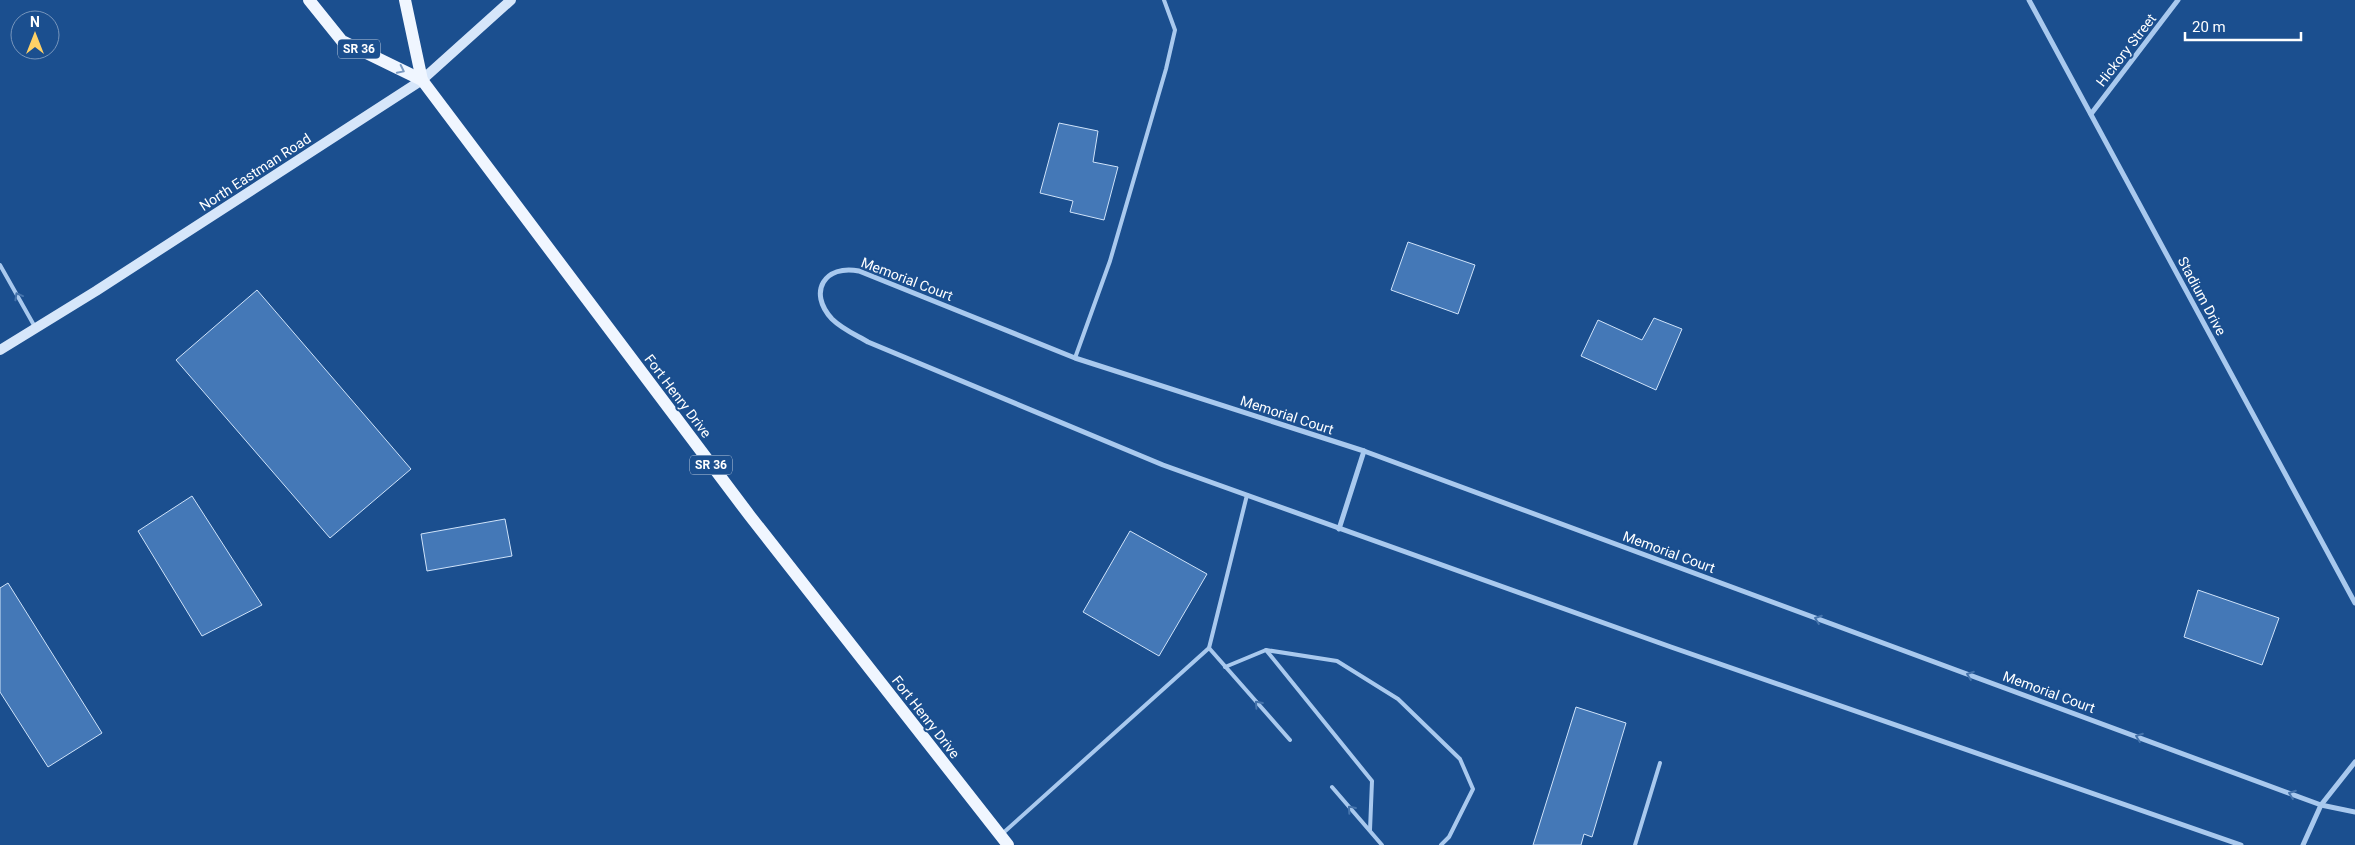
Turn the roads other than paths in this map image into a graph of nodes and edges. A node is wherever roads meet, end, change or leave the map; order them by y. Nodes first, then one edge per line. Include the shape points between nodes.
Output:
1 (309, 0) edge
2 (405, 0) edge
3 (511, 0) edge
4 (1164, 0) edge
5 (2029, 0) edge
6 (2178, 0) edge
7 (422, 80) junction
8 (2091, 114) junction
9 (0, 265) edge
10 (35, 327) junction
11 (0, 350) edge
12 (1075, 358) junction
13 (1364, 451) junction
14 (1247, 495) junction
15 (1339, 529) junction
16 (2355, 603) edge
17 (1209, 648) junction
18 (1266, 650) junction
19 (1225, 667) junction
20 (1290, 740) dead end
21 (2355, 762) edge
22 (1660, 763) dead end
23 (1332, 787) dead end
24 (2321, 805) junction
25 (2355, 812) edge
26 (1370, 830) junction
27 (1004, 840) edge
28 (1382, 845) edge
29 (1441, 845) edge
30 (1635, 845) edge
31 (2242, 845) edge
32 (2303, 845) edge

1 -> 7 main road, Fort Henry Drive / SR 36 via 342,41
2 - 7 main road, Fort Henry Drive / SR 36
3 - 7 main road, North Eastman Road
4 - 12 lane via 1175,30 1166,69 1110,261
5 - 8 street, Stadium Drive
6 - 8 street, Hickory Street
7 - 10 main road, North Eastman Road
7 - 27 main road, Fort Henry Drive / SR 36 via 750,516
8 - 16 street, Stadium Drive
10 -> 9 lane
10 - 11 main road, North Eastman Road
12 - 13 street, Memorial Court
12 - 14 street, Memorial Court via 860,271 834,272 824,280 820,290 822,303 831,318 868,342 1163,465
13 - 15 street
24 -> 13 street, Memorial Court
14 - 15 street, Memorial Court
14 - 17 lane
15 - 31 street, Memorial Court
17 - 19 lane
17 - 27 lane
18 - 19 lane
18 - 26 lane via 1372,781
18 - 29 lane via 1337,661 1398,700 1460,760 1472,789 1449,838
20 -> 19 lane
21 - 24 street
22 - 30 lane
26 -> 23 lane
24 - 25 street, Memorial Court
24 - 32 street
26 - 28 lane

